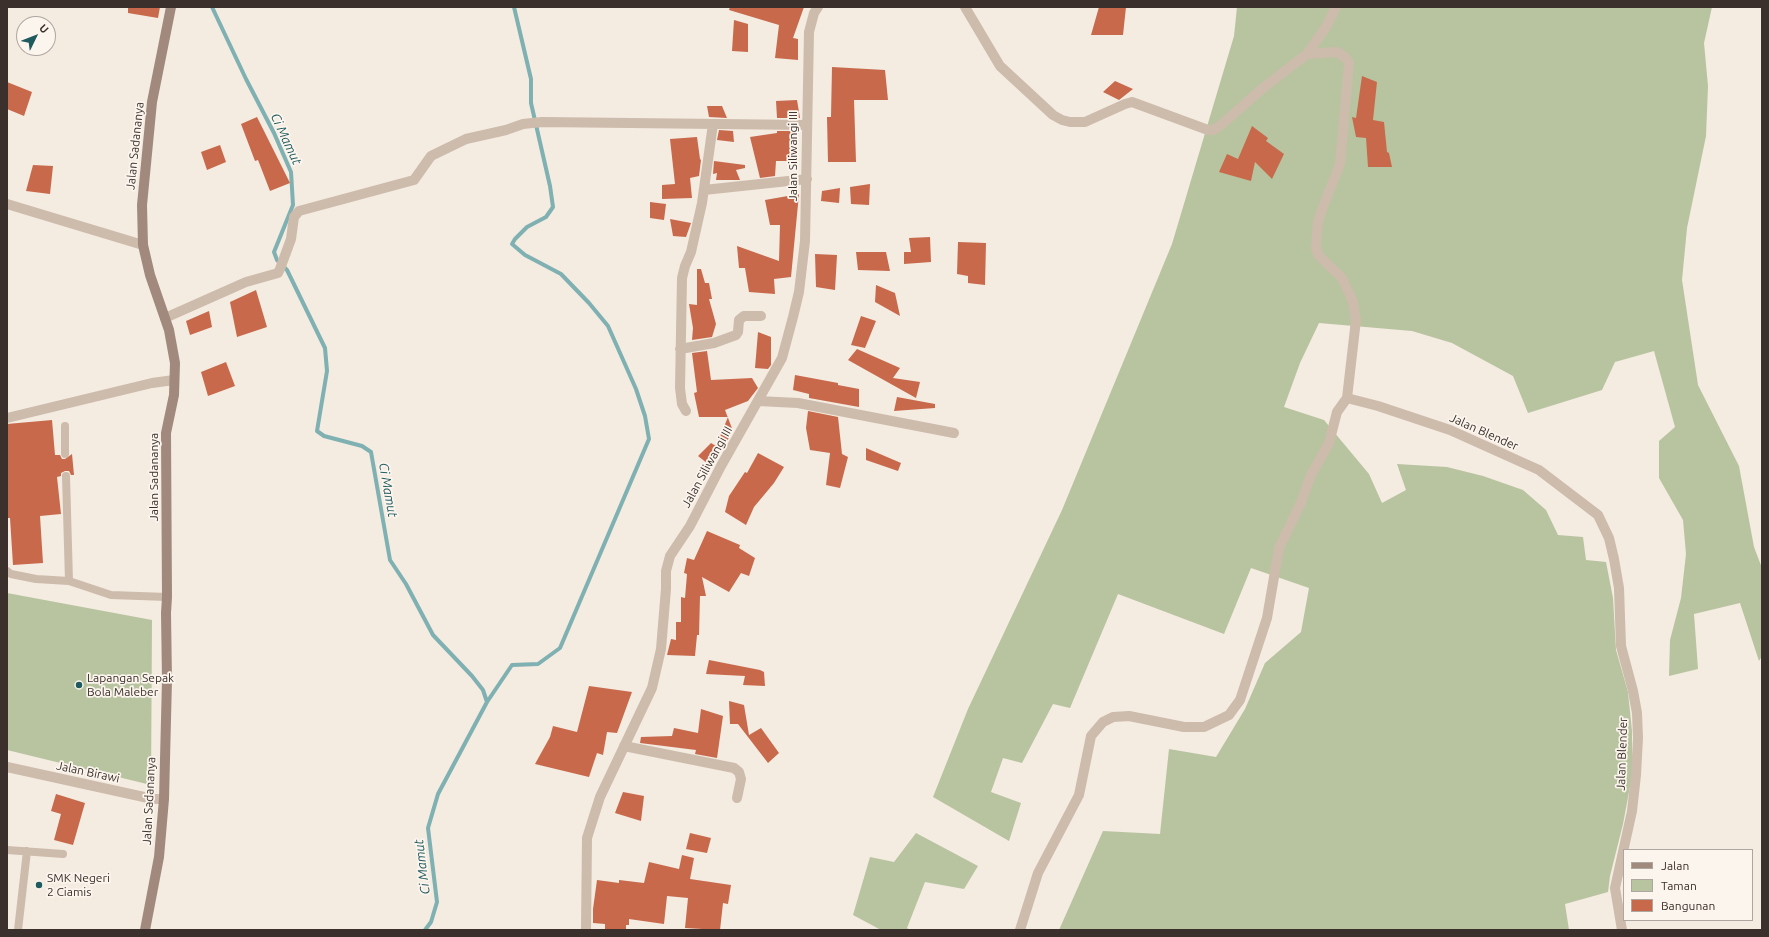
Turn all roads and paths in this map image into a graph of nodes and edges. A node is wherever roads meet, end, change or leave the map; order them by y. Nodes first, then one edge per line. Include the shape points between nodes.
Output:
1 (172, 7) edge
2 (818, 7) edge
3 (965, 7) edge
4 (1336, 7) edge
5 (1307, 54) junction
6 (713, 124) junction
7 (807, 125) junction
8 (807, 179) junction
9 (704, 190) junction
10 (7, 204) edge
11 (143, 245) junction
12 (761, 316) dead end
13 (165, 318) junction
14 (680, 348) junction
15 (174, 380) junction
16 (1347, 398) junction
17 (758, 401) junction
18 (686, 411) dead end
19 (7, 418) edge
20 (65, 426) dead end
21 (954, 433) dead end
22 (65, 454) dead end
23 (66, 476) dead end
24 (7, 571) edge
25 (69, 581) junction
26 (168, 597) junction
27 (624, 746) junction
28 (7, 767) edge
29 (737, 798) dead end
30 (164, 799) junction
31 (1623, 849) edge
32 (7, 850) edge
33 (1623, 850) edge
34 (27, 851) junction
35 (63, 854) dead end
36 (18, 930) edge
37 (145, 930) edge
38 (586, 930) edge
39 (1020, 930) edge
40 (1622, 930) edge

1 - 11 street, Jalan Sadananya via 152,102 142,206
2 - 7 street, Jalan Siliwangi III via 809,32
3 - 5 street via 1000,66 1053,115 1070,122 1085,122 1132,102 1213,130
4 - 5 street
5 - 16 street via 1337,52 1349,63 1340,164 1318,222 1316,247 1318,255 1342,278 1353,302 1356,320
6 - 7 street
6 - 9 street
6 - 13 street via 537,123 466,139 426,160 414,180 299,211 294,217 291,239 282,264 275,274 246,282
7 - 8 street, Jalan Siliwangi III
8 - 9 street
8 - 17 street, Jalan Siliwangi III via 806,241 799,292 782,358
9 - 14 street via 691,252 682,278
10 - 11 street
11 - 13 street, Jalan Sadananya
12 - 14 street via 744,316 739,320 736,335 714,343
13 - 15 street, Jalan Sadananya via 173,350
14 - 18 street via 680,395
15 - 19 street
15 - 26 street, Jalan Sadananya via 174,395 166,433
16 - 31 street, Jalan Blender via 1450,430 1539,470 1598,515 1609,538 1614,558 1619,588 1621,646 1637,713 1636,775 1632,811
16 - 39 street via 1337,412 1329,443 1311,476 1279,548 1268,618 1240,700 1228,715 1204,727 1184,727 1129,716 1113,717 1103,722 1091,736 1079,795 1038,873
17 - 21 street via 798,403
17 - 27 street, Jalan Siliwangi III via 690,526 670,556 666,571 661,649 652,688
20 - 22 lane
23 - 25 lane
24 - 25 lane via 36,579
25 - 26 lane via 111,595
26 - 30 street, Jalan Sadananya
27 - 29 street via 734,768 739,772 741,779
27 - 38 street, Jalan Siliwangi III via 600,797 587,838
28 - 30 street, Jalan Birawi via 153,799
30 - 37 street, Jalan Sadananya via 159,857
32 - 34 lane
33 - 40 street, Jalan Blender via 1614,888
34 - 35 lane
34 - 36 lane

